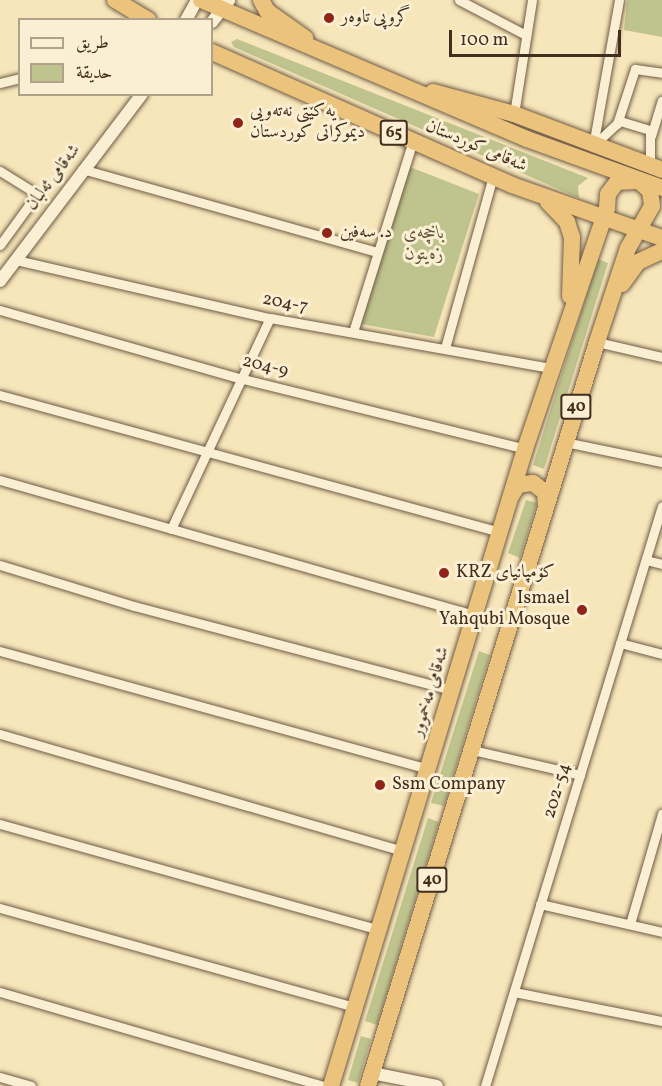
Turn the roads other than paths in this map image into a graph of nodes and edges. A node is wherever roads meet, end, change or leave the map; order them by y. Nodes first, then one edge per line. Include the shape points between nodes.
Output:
1 (114, 0) edge
2 (199, 0) edge
3 (261, 0) edge
4 (459, 0) edge
5 (532, 0) edge
6 (619, 0) edge
7 (221, 11) edge
8 (135, 18) edge
9 (145, 18) edge
10 (187, 18) edge
11 (526, 35) junction
12 (213, 52) edge
13 (328, 55) junction
14 (213, 63) edge
15 (662, 73) edge
16 (262, 75) junction
17 (18, 79) edge
18 (0, 84) edge
19 (407, 88) junction
20 (140, 96) edge
21 (662, 101) edge
22 (514, 114) junction
23 (617, 124) junction
24 (650, 138) junction
25 (413, 141) junction
26 (593, 146) junction
27 (82, 168) junction
28 (656, 168) edge
29 (0, 171) edge
30 (493, 176) junction
31 (639, 181) junction
32 (662, 188) edge
33 (543, 197) junction
34 (606, 213) junction
35 (635, 224) junction
36 (662, 238) edge
37 (0, 245) edge
38 (662, 251) edge
39 (378, 252) junction
40 (16, 260) junction
41 (0, 281) edge
42 (610, 302) junction
43 (0, 310) edge
44 (570, 314) junction
45 (270, 318) junction
46 (353, 332) junction
47 (597, 342) junction
48 (445, 348) junction
49 (662, 357) edge
50 (551, 368) junction
51 (243, 379) junction
52 (0, 395) edge
53 (565, 442) junction
54 (525, 449) junction
55 (208, 451) junction
56 (662, 462) edge
57 (0, 480) edge
58 (510, 498) junction
59 (546, 506) junction
60 (662, 506) edge
61 (171, 529) junction
62 (500, 532) junction
63 (646, 560) junction
64 (662, 564) edge
65 (0, 565) edge
66 (475, 615) junction
67 (620, 643) junction
68 (0, 651) edge
69 (662, 654) edge
70 (452, 690) junction
71 (0, 734) edge
72 (472, 750) junction
73 (428, 769) junction
74 (580, 775) junction
75 (662, 814) edge
76 (0, 824) edge
77 (403, 851) junction
78 (540, 904) junction
79 (0, 908) edge
80 (630, 924) junction
81 (379, 930) junction
82 (662, 932) edge
83 (0, 992) edge
84 (514, 992) junction
85 (355, 1007) junction
86 (662, 1021) edge
87 (0, 1077) edge
88 (370, 1079) edge
89 (31, 1086) edge
90 (324, 1086) edge
91 (331, 1086) edge
92 (437, 1086) edge
93 (485, 1086) edge

1 - 8 highway
1 - 9 highway
2 - 7 highway, شەقامی کوردستان
2 - 10 street
3 - 13 highway via 267,11
4 - 11 street
5 - 11 street
6 - 26 street
7 - 13 highway, شەقامی کوردستان
11 - 22 street
12 - 16 highway, شەقامی کوردستان / 65
13 - 19 highway, شەقامی کوردستان
14 - 16 highway
15 - 23 street via 635,69
16 - 25 highway, شەقامی کوردستان / 65
17 - 18 street
19 - 22 highway, شەقامی کوردستان via 461,97
19 - 31 highway, شەقامی کوردستان
20 - 27 street, شەقامی ئەلبان
21 - 24 street
22 - 26 highway, شەقامی کوردستان
23 - 24 street via 620,121 650,130
23 - 26 street
24 - 28 street
25 - 30 highway, شەقامی کوردستان / 65
25 - 39 street
26 - 28 highway, شەقامی کوردستان
27 - 39 street
27 - 40 street, شەقامی ئەلبان
29 - 37 street via 37,194
30 - 33 highway, شەقامی کوردستان / 65
30 - 48 street
31 - 32 highway, شەقامی کوردستان
31 - 34 highway, شەقامی مەخموور / 40 via 617,182 608,194
31 - 35 highway, 40 via 652,199
33 - 34 highway, شەقامی کوردستان / 65
33 - 44 highway via 567,222 572,237
34 - 35 highway
34 - 44 highway, شەقامی مەخموور / 40
35 - 36 highway
35 - 42 highway, 40
38 - 42 highway via 638,262
39 - 46 street
40 - 41 street, شەقامی ئەلبان
40 - 45 street, 204-7
42 - 47 highway, 40
43 - 51 street, 204-9
44 - 50 highway, شەقامی مەخموور / 40
45 - 46 street, 204-7
45 - 51 street
46 - 48 street, 204-7
47 - 49 street
47 - 53 highway, 40
48 - 50 street, 204-7
50 - 54 highway, شەقامی مەخموور / 40
51 - 54 street, 204-9
51 - 55 street
52 - 55 street
53 - 56 street
53 - 59 highway, 40
54 - 58 highway, شەقامی مەخموور / 40
55 - 61 street
55 - 62 street
57 - 61 street
58 - 59 highway via 518,485 533,483 545,492
58 - 62 highway, شەقامی مەخموور / 40
59 - 72 highway, 40
60 - 63 street, 202-54
61 - 66 street
62 - 66 highway, شەقامی مەخموور / 40
63 - 64 street
63 - 67 street, 202-54
65 - 70 street via 134,606
66 - 70 highway, شەقامی مەخموور / 40
67 - 69 street
67 - 74 street, 202-54
68 - 73 street
70 - 73 highway, شەقامی مەخموور / 40
71 - 77 street
72 - 74 street
72 - 88 highway, 40
73 - 77 highway, شەقامی مەخموور / 40
74 - 78 street, 202-54
75 - 80 street
76 - 81 street
77 - 81 highway, شەقامی مەخموور / 40
78 - 80 street
78 - 84 street, 202-54
79 - 85 street
80 - 82 street
81 - 85 highway, شەقامی مەخموور / 40
83 - 90 street
84 - 86 street
84 - 93 street, 202-54
85 - 91 highway, شەقامی مەخموور / 40
87 - 89 street
88 - 92 street

